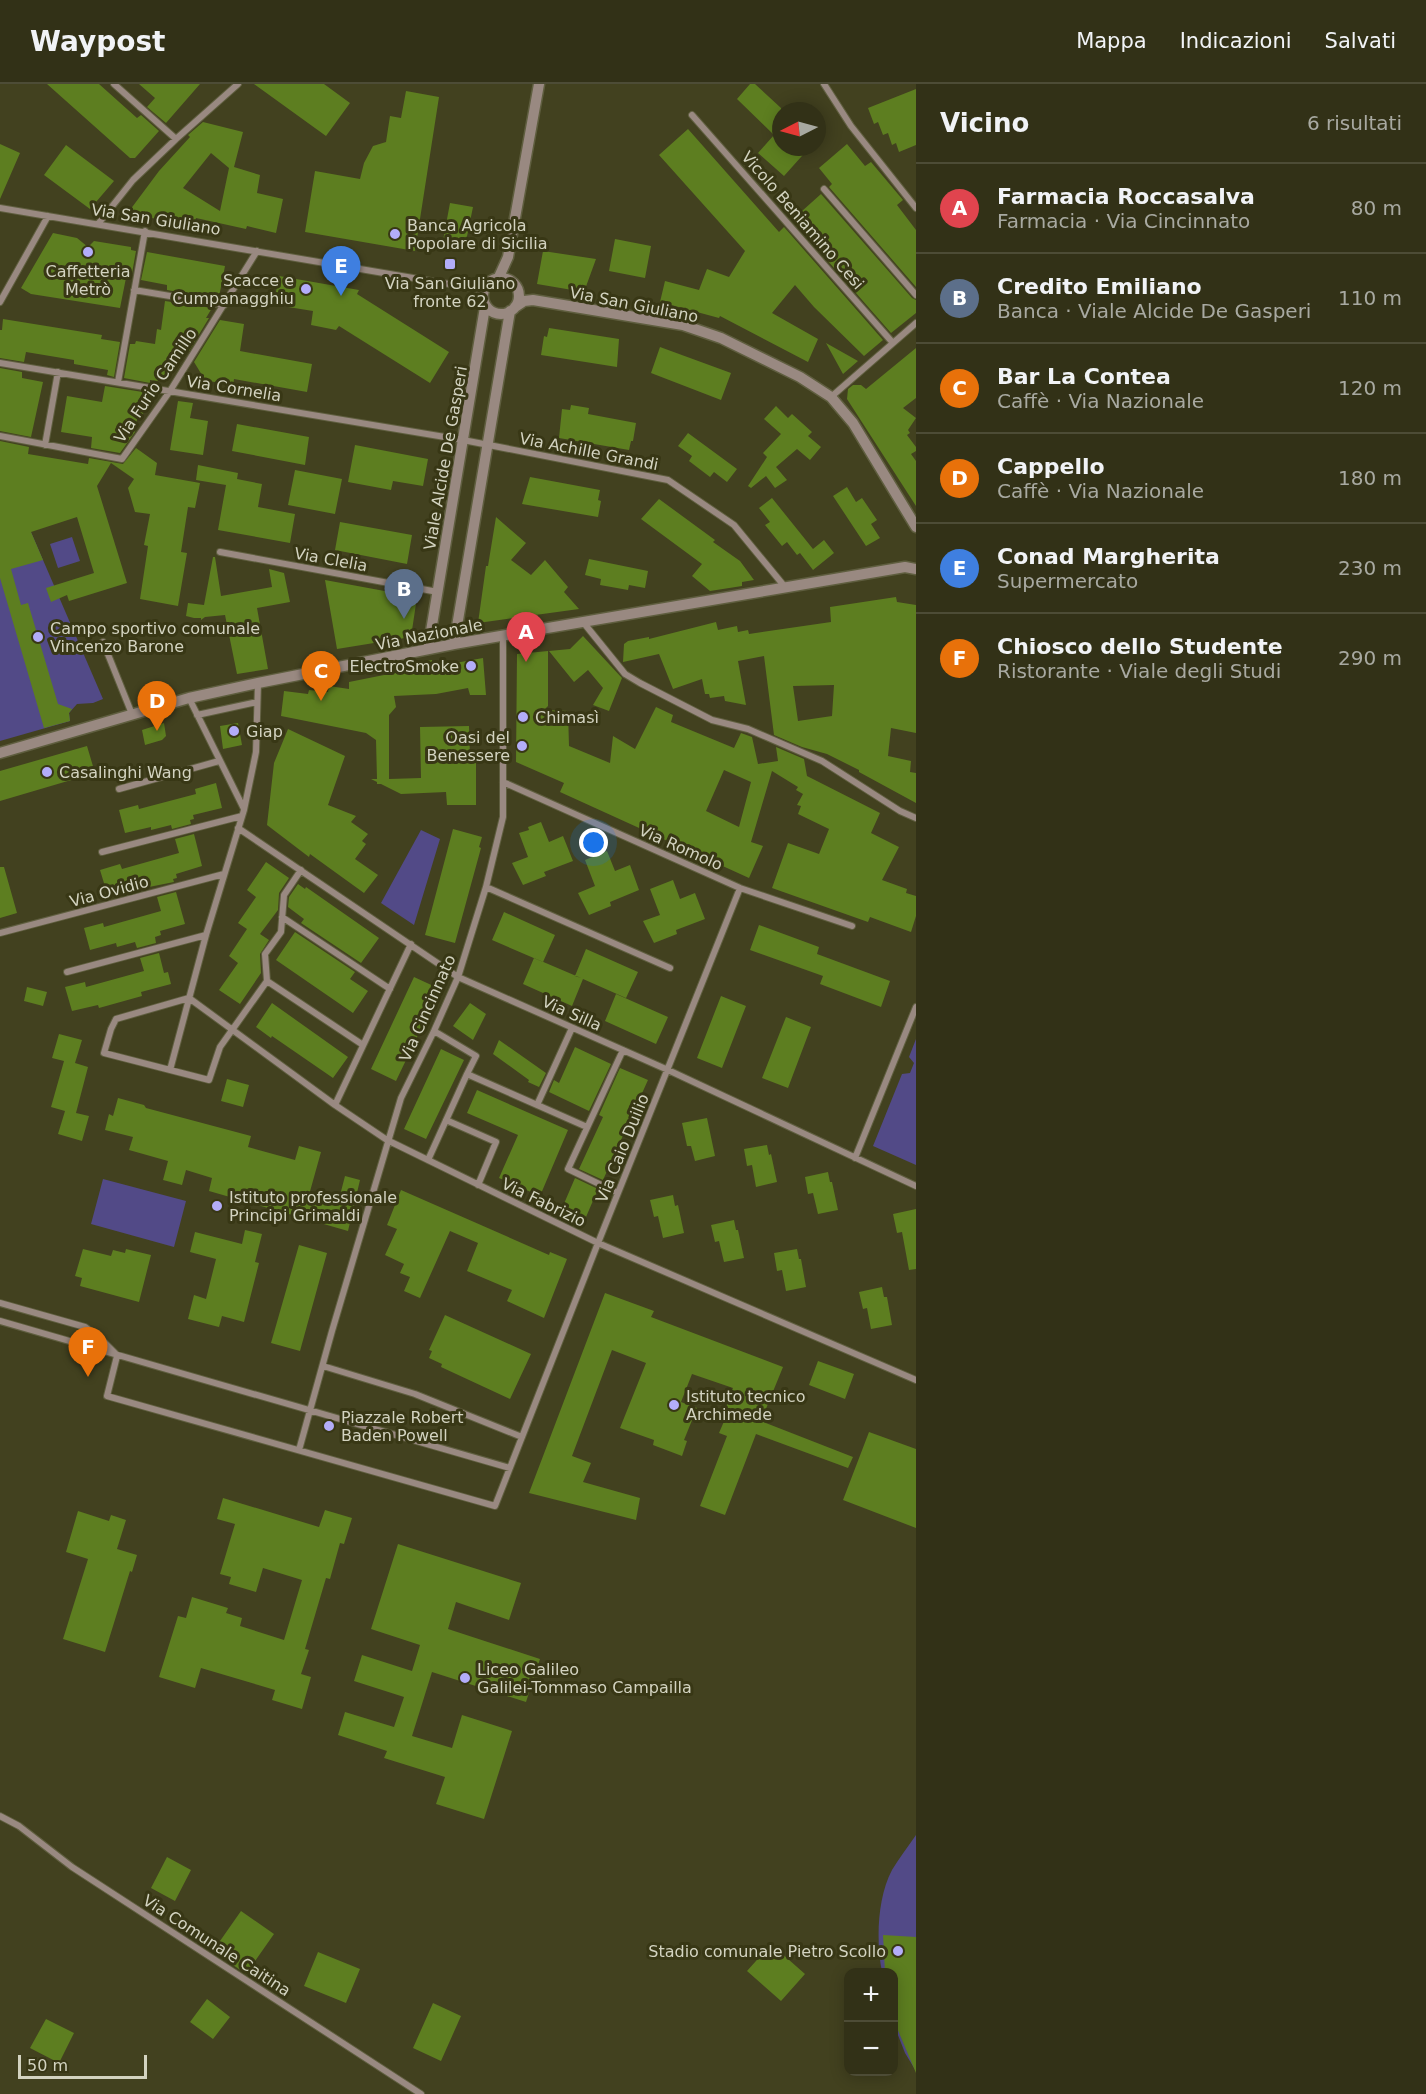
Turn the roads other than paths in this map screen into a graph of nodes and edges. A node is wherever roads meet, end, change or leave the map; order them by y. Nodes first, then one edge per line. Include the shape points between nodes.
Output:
1 (114, 84) edge
2 (238, 84) edge
3 (539, 84) edge
4 (824, 84) edge
5 (692, 115) dead end
6 (176, 139) junction
7 (825, 189) dead end
8 (0, 208) edge
9 (916, 208) edge
10 (48, 216) junction
11 (98, 224) junction
12 (144, 231) junction
13 (509, 250) junction
14 (257, 251) junction
15 (498, 279) junction
16 (515, 285) junction
17 (134, 290) junction
18 (484, 290) junction
19 (916, 295) edge
20 (532, 300) junction
21 (0, 302) edge
22 (224, 305) junction
23 (485, 307) junction
24 (513, 309) junction
25 (916, 323) edge
26 (893, 342) junction
27 (0, 363) edge
28 (58, 372) junction
29 (118, 382) junction
30 (171, 391) junction
31 (831, 397) junction
32 (0, 436) edge
33 (463, 440) junction
34 (488, 444) junction
35 (45, 445) junction
36 (916, 527) edge
37 (220, 552) dead end
38 (910, 568) edge
39 (785, 587) junction
40 (438, 592) junction
41 (583, 622) junction
42 (503, 636) junction
43 (103, 642) dead end
44 (454, 644) junction
45 (428, 649) junction
46 (258, 683) junction
47 (189, 698) junction
48 (257, 702) junction
49 (132, 714) junction
50 (197, 715) junction
51 (0, 753) edge
52 (219, 761) junction
53 (502, 782) junction
54 (119, 789) dead end
55 (243, 813) junction
56 (916, 819) edge
57 (238, 828) junction
58 (102, 852) dead end
59 (301, 870) junction
60 (224, 874) junction
61 (486, 887) junction
62 (740, 888) junction
63 (282, 917) junction
64 (852, 926) dead end
65 (0, 933) edge
66 (206, 935) junction
67 (411, 944) junction
68 (670, 968) dead end
69 (67, 972) dead end
70 (458, 977) junction
71 (267, 981) junction
72 (390, 989) junction
73 (189, 998) junction
74 (916, 1007) edge
75 (572, 1028) junction
76 (233, 1030) junction
77 (434, 1031) junction
78 (363, 1046) junction
79 (623, 1050) junction
80 (170, 1070) junction
81 (668, 1070) junction
82 (467, 1074) junction
83 (335, 1105) junction
84 (537, 1105) junction
85 (446, 1120) junction
86 (587, 1127) junction
87 (387, 1140) junction
88 (855, 1158) junction
89 (428, 1160) junction
90 (478, 1185) junction
91 (916, 1186) edge
92 (618, 1193) junction
93 (597, 1243) junction
94 (0, 1303) edge
95 (0, 1321) edge
96 (117, 1356) junction
97 (323, 1366) junction
98 (916, 1380) edge
99 (310, 1411) junction
100 (522, 1437) junction
101 (299, 1450) junction
102 (510, 1468) junction
103 (0, 1816) edge
104 (421, 2094) edge

1 - 6 street
2 - 6 street
3 - 13 street
4 - 9 street via 851,126
5 - 26 street, Vicolo Beniamino Cesi
6 - 11 street via 133,180
7 - 19 street
8 - 10 street, Via San Giuliano
10 - 11 street, Via San Giuliano
10 - 21 street
11 - 12 street, Via San Giuliano
12 - 14 street, Via San Giuliano
12 - 17 street
13 - 15 street
13 - 16 street
14 - 18 street, Via San Giuliano
14 - 22 street, Via Furio Camillo
15 - 16 street
15 - 18 street
16 - 20 street
16 - 24 street via 518,296
17 - 22 street
17 - 29 street
18 - 23 street
20 - 24 street
20 - 31 street, Via San Giuliano via 683,325 721,338
22 - 30 street, Via Furio Camillo
23 - 24 street via 498,314
23 - 33 street, Viale Alcide De Gasperi
24 - 34 street
25 - 26 street
26 - 31 street
27 - 28 street, Via Cornelia
28 - 29 street, Via Cornelia
28 - 35 street
29 - 30 street, Via Cornelia
30 - 33 street, Via Cornelia
30 - 35 street, Via Furio Camillo via 122,459
31 - 36 street, Via San Giuliano via 853,423
32 - 35 street, Via Furio Camillo
33 - 34 street, Via Cornelia
33 - 40 street, Viale Alcide De Gasperi
34 - 39 street, Via Achille Grandi via 668,480 734,525
34 - 44 street
37 - 40 street, Via Clelia
38 - 39 street, Via Nazionale
39 - 41 street, Via Nazionale
40 - 45 street, Viale Alcide De Gasperi
41 - 42 street, Via Nazionale
41 - 56 street via 625,674 640,684 712,720 748,729 822,761
42 - 44 street, Via Nazionale
42 - 53 street, Via Cincinnato
43 - 49 street
44 - 45 street, Via Nazionale
45 - 46 street, Via Nazionale
46 - 47 street, Via Nazionale
46 - 48 street
47 - 49 street, Via Nazionale
47 - 50 street
48 - 50 street
48 - 55 street via 256,752
49 - 51 street, Via Nazionale
50 - 52 street
52 - 54 street
52 - 55 street
53 - 61 street, Via Cincinnato via 503,817
53 - 62 street, Via Romolo
55 - 57 street
55 - 58 street
57 - 59 street, Via Silla
57 - 60 street
59 - 63 street via 284,895
59 - 67 street, Via Silla
60 - 65 street, Via Ovidio
60 - 66 street
61 - 68 street
61 - 70 street, Via Cincinnato
62 - 64 street, Via Romolo
62 - 81 street, Via Caio Duilio
63 - 71 street via 281,932 265,954
63 - 72 street
66 - 69 street
66 - 73 street
67 - 70 street, Via Silla
67 - 72 street
70 - 75 street, Via Silla
70 - 77 street, Via Cincinnato
71 - 76 street
71 - 78 street
72 - 78 street
73 - 76 street, Via Fabrizio
73 - 80 street
73 - 80 street via 117,1019 104,1053
74 - 88 street
75 - 79 street, Via Silla
75 - 84 street
76 - 80 street via 220,1047 209,1080
76 - 83 street, Via Fabrizio
77 - 82 street via 476,1056
77 - 87 street, Via Cincinnato via 401,1098
78 - 83 street
79 - 81 street, Via Silla
79 - 86 street
81 - 88 street, Via Silla
81 - 92 street, Via Caio Duilio
82 - 84 street
82 - 85 street
83 - 87 street, Via Fabrizio
84 - 86 street
85 - 89 street
85 - 90 street via 496,1142
86 - 92 street via 568,1169
87 - 89 street, Via Fabrizio
87 - 97 street, Via Cincinnato
88 - 91 street, Via Silla
89 - 90 street, Via Fabrizio
90 - 93 street, Via Fabrizio
92 - 93 street, Via Caio Duilio
93 - 98 street, Via Fabrizio
93 - 100 street, Via Caio Duilio
94 - 96 street via 85,1327
95 - 96 street
96 - 99 street
96 - 101 street via 107,1396
97 - 99 street, Via Cincinnato
97 - 100 street via 415,1394
99 - 101 street, Via Cincinnato
99 - 102 street
100 - 102 street, Via Caio Duilio
101 - 102 street, Via Caio Duilio via 495,1506
103 - 104 street, Via Comunale Caitina

